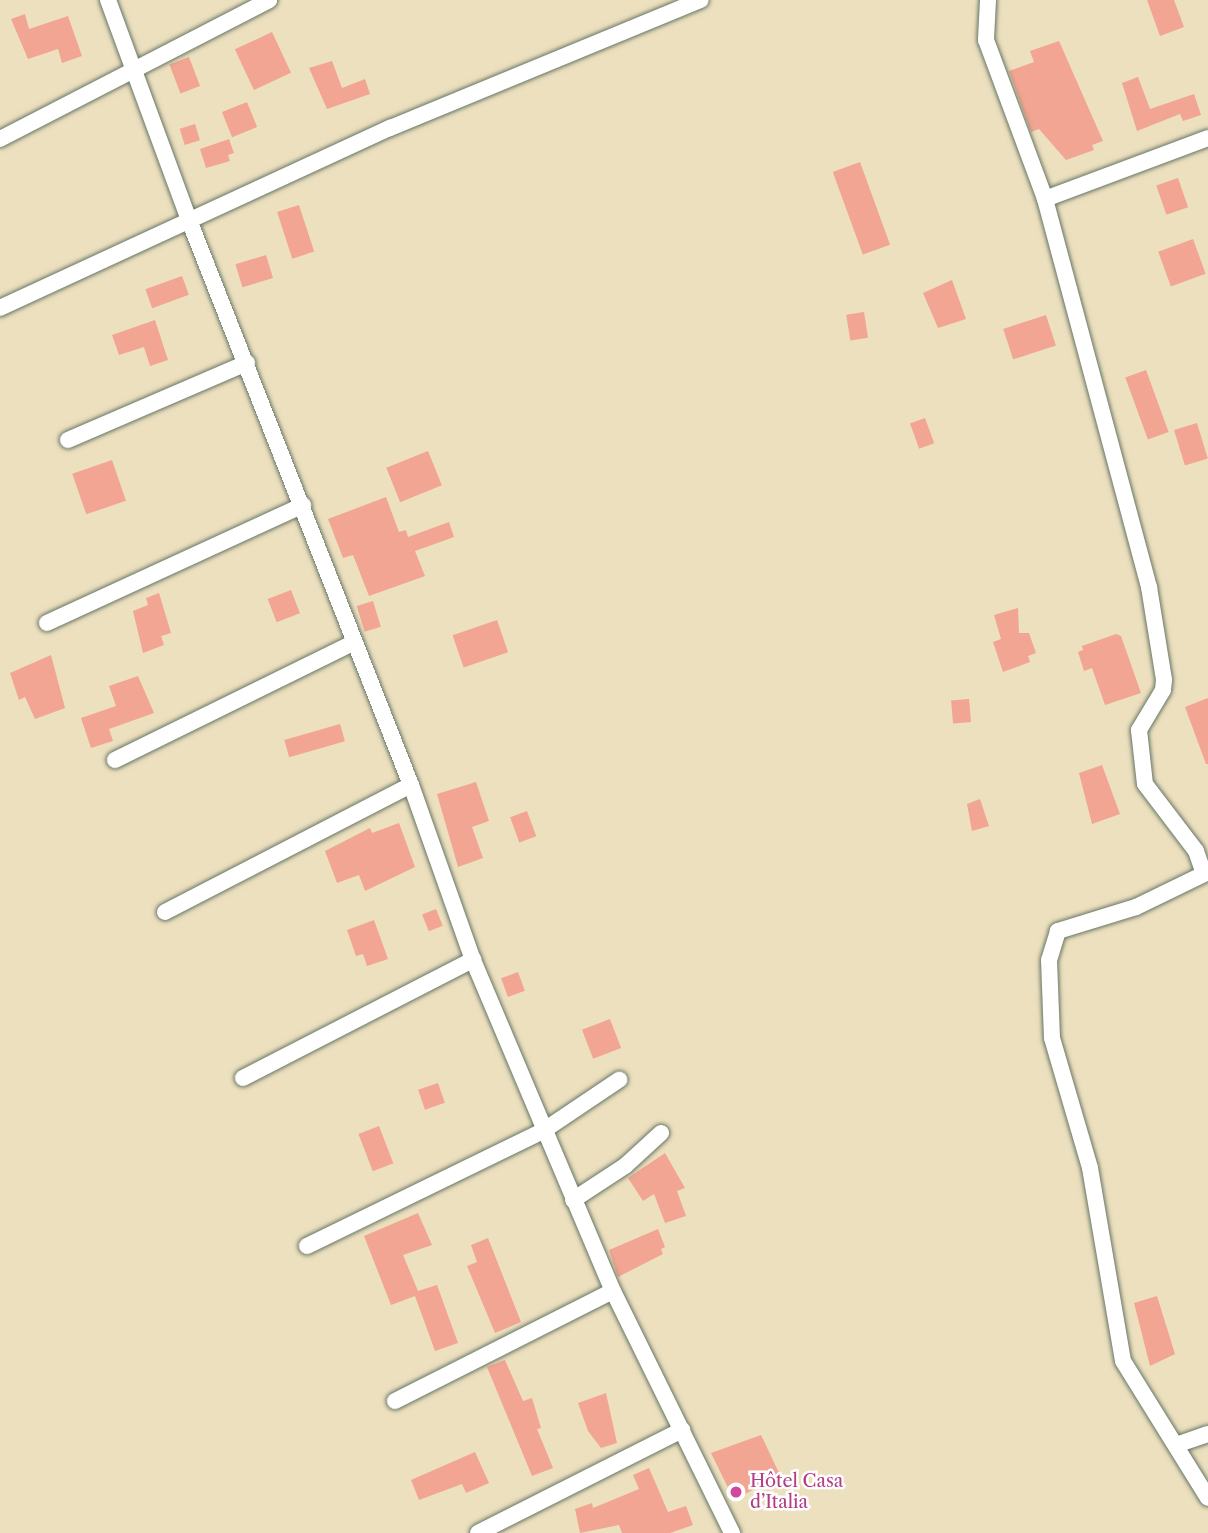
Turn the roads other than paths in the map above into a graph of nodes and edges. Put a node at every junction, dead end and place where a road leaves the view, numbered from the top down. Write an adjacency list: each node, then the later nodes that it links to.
1 (108, 0): 5 (street)
2 (269, 0): 5 (street)
3 (701, 0): 9 (street)
4 (988, 0): 8 (street)
5 (136, 68): 7 (street); 9 (street)
6 (1208, 138): 8 (street)
7 (0, 139)
8 (1045, 199): 18 (street)
9 (189, 220): 10 (street); 11 (street)
10 (0, 308)
11 (247, 363): 12 (street); 13 (street)
12 (68, 440)
13 (303, 505): 14 (street); 15 (street)
14 (47, 623)
15 (355, 642): 16 (street); 17 (street)
16 (115, 760)
17 (411, 785): 19 (street); 20 (street)
18 (1206, 881): 31 (street)
19 (164, 912)
20 (472, 960): 21 (street); 23 (street)
21 (243, 1078)
22 (619, 1080): 23 (street)
23 (543, 1131): 25 (street); 26 (street)
24 (660, 1133): 25 (street)
25 (573, 1200): 27 (street)
26 (307, 1246)
27 (613, 1292): 28 (street); 29 (street)
28 (395, 1401)
29 (681, 1430): 33 (street); 34 (street)
30 (1208, 1434): 31 (street)
31 (1176, 1445): 32 (street)
32 (1208, 1498)
33 (478, 1533)
34 (732, 1533)

